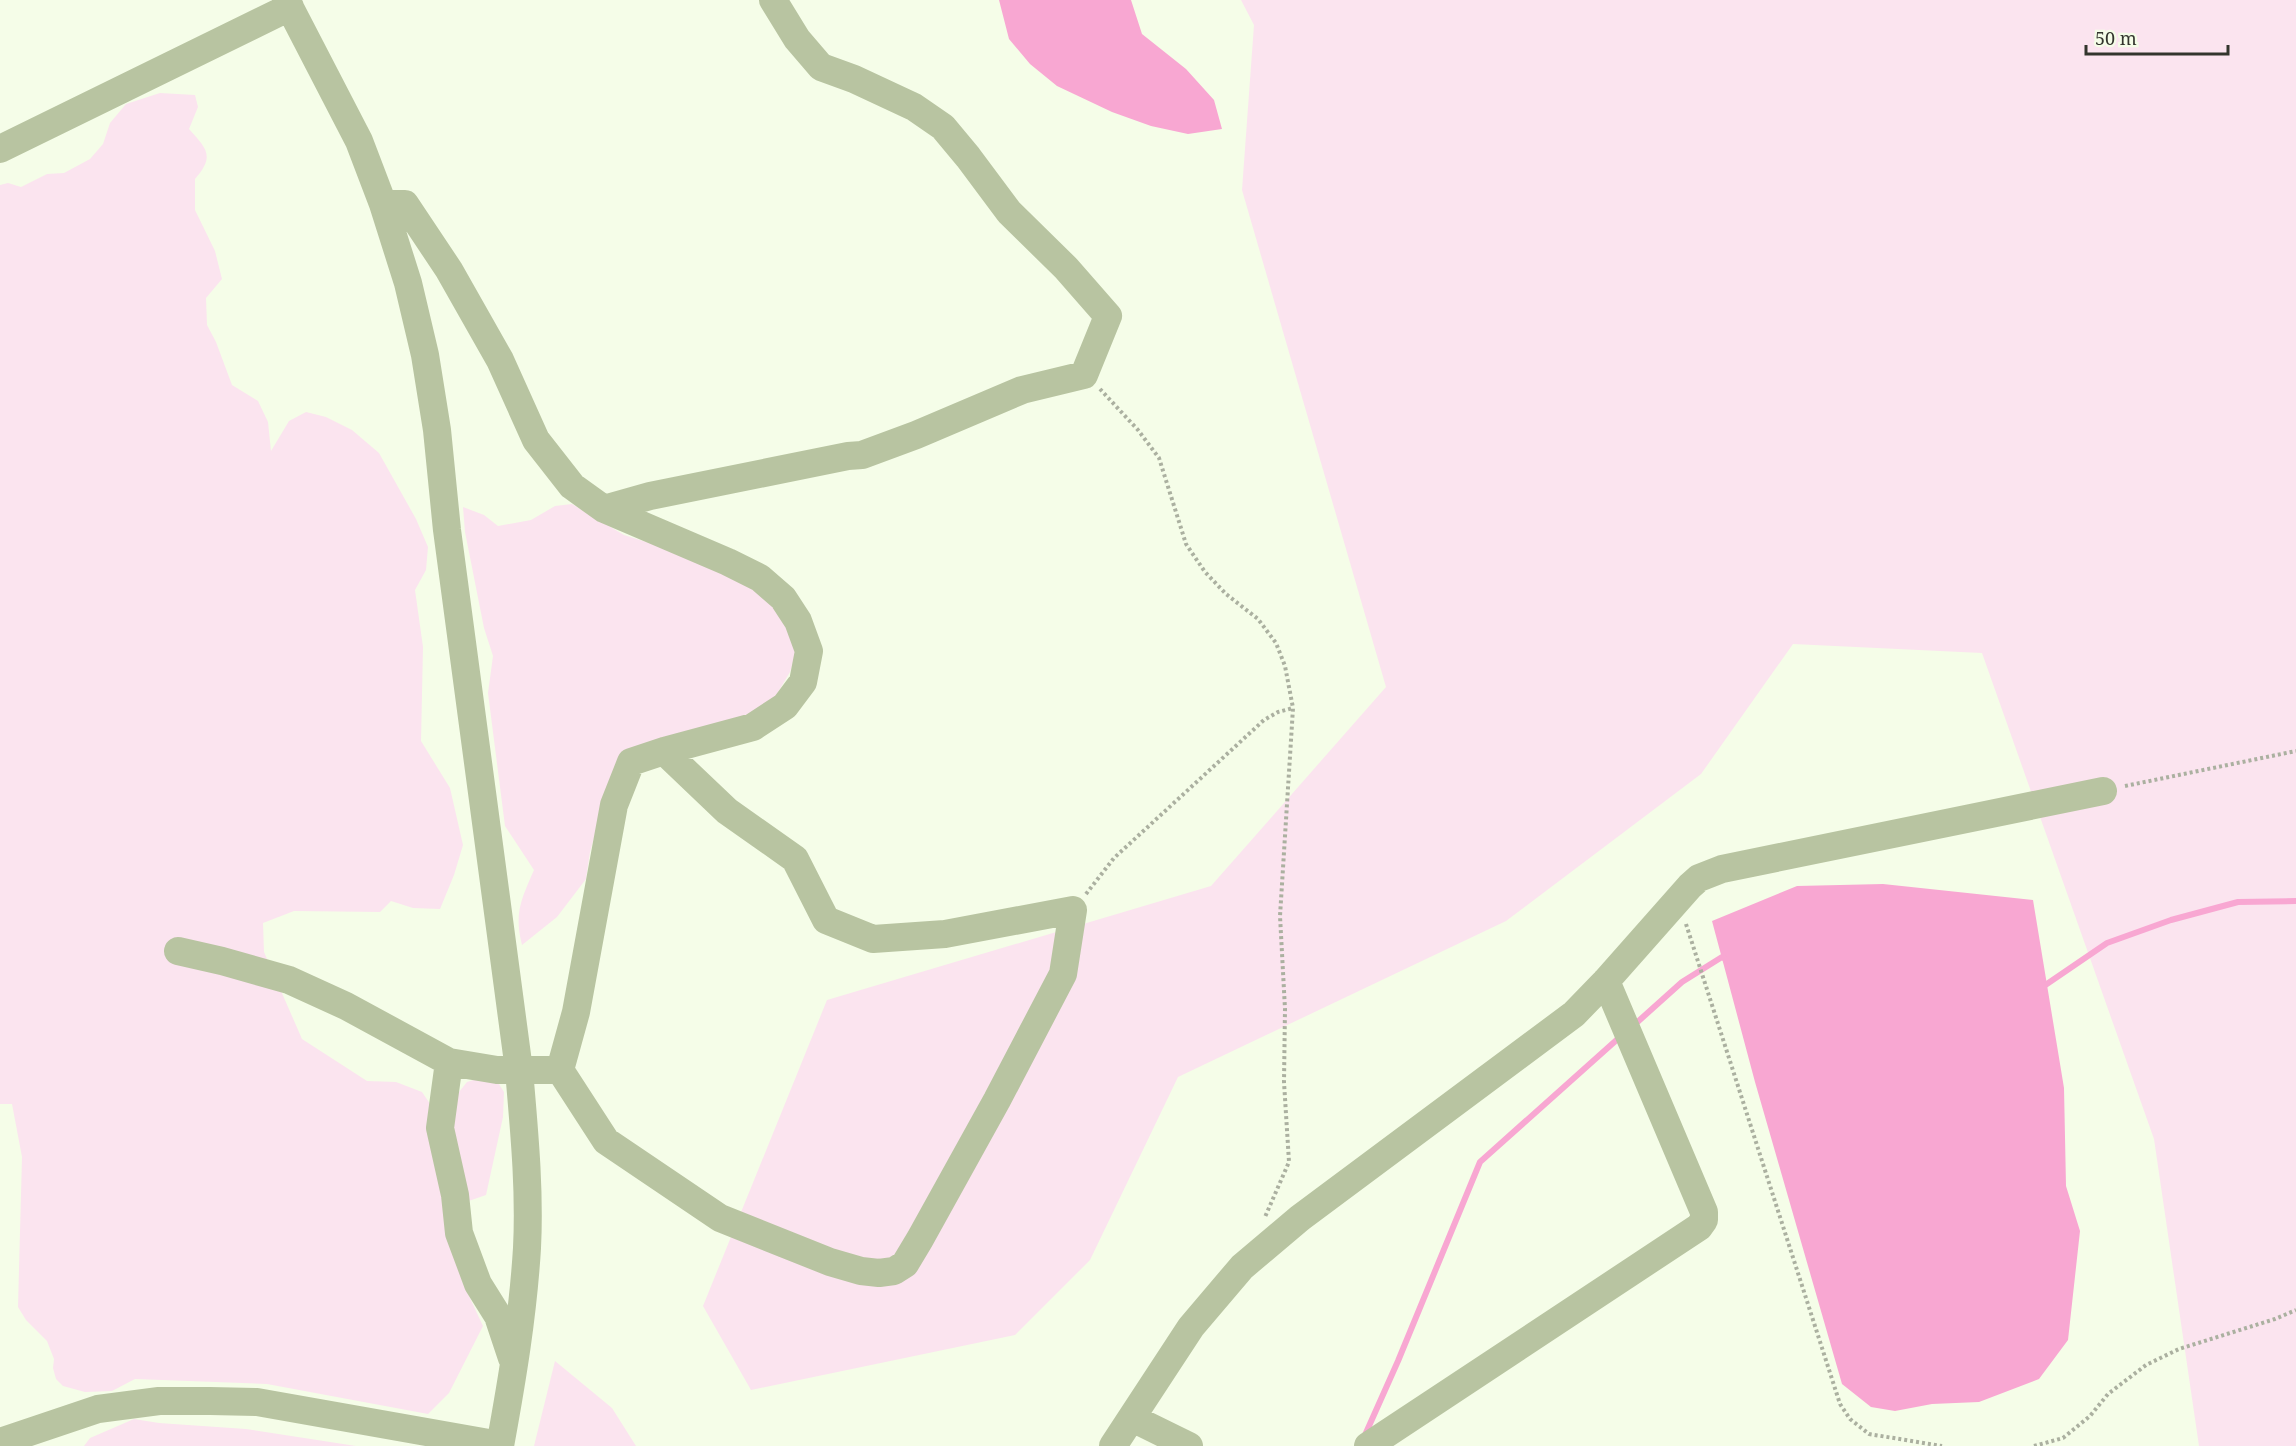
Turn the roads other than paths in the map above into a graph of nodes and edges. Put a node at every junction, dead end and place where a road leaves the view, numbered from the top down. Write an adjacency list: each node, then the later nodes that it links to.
1 (773, 0): 5 (street)
2 (288, 4): 3 (street); 4 (street)
3 (0, 149)
4 (383, 204): 5 (street); 11 (street)
5 (604, 509): 6 (street)
6 (664, 751): 12 (street); 12 (street)
7 (2103, 791): 9 (street)
8 (178, 951): 10 (street)
9 (1606, 981): 14 (street); 19 (street)
10 (449, 1062): 11 (street); 13 (street)
11 (519, 1070): 12 (street); 13 (street)
12 (560, 1070)
13 (514, 1365): 16 (street)
14 (1132, 1418): 17 (street); 18 (street)
15 (0, 1442): 16 (street)
16 (500, 1446)
17 (1113, 1446)
18 (1189, 1446)
19 (1368, 1446)

